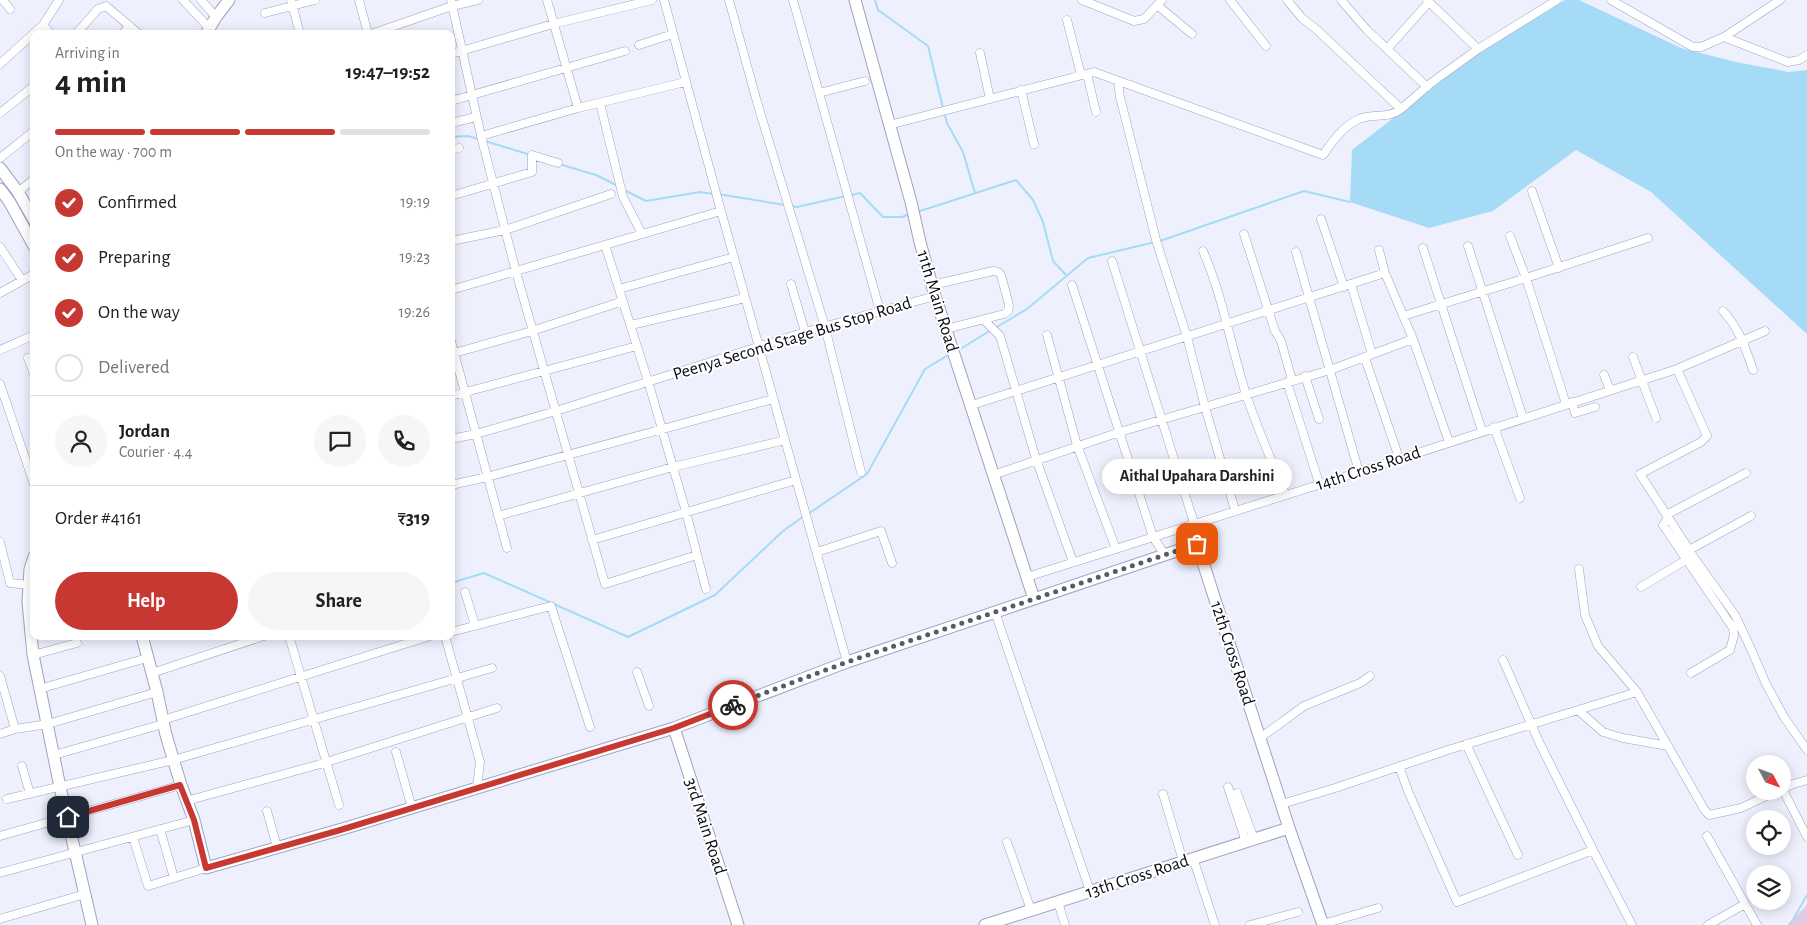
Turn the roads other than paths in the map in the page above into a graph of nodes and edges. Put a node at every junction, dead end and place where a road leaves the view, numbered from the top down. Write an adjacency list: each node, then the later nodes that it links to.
1 (3, 0): 26 (street)
2 (59, 0): 31 (street)
3 (183, 0): 38 (street)
4 (201, 0): 28 (street)
5 (229, 0): 28 (street)
6 (314, 0): 24 (street)
7 (359, 0): 41 (street)
8 (478, 0): 25 (street)
9 (546, 0): 30 (street)
10 (652, 0): 30 (street)
11 (664, 0): 43 (street)
12 (730, 0): 134 (street)
13 (792, 0): 65 (street)
14 (855, 0): 76 (street, 11th Main Road)
15 (1082, 0): 23 (street)
16 (1230, 0): 48 (street)
17 (1287, 0): 71 (street)
18 (1341, 0): 49 (street)
19 (1557, 0): 50 (street)
20 (1611, 0): 46 (street)
21 (1780, 0): 46 (street)
22 (1428, 1): 49 (street); 50 (street)
23 (1159, 2): 44 (street)
24 (292, 3): 27 (street); 40 (street)
25 (452, 3): 42 (street); 51 (street)
26 (10, 9)
27 (265, 13)
28 (216, 17): 39 (street)
29 (1067, 20): 58 (street)
30 (553, 24): 51 (street); 57 (street)
31 (42, 25): 33 (street); 34 (street)
32 (130, 26): 35 (street); 36 (street); 37 (street)
33 (37, 30)
34 (46, 30)
35 (80, 30)
36 (126, 30)
37 (134, 30)
38 (207, 30)
39 (209, 30)
40 (299, 30)
41 (369, 30)
42 (381, 30)
43 (673, 34): 47 (street); 61 (street)
44 (1192, 34)
45 (30, 36): 56 (street)
46 (1724, 37): 55 (street)
47 (639, 45)
48 (1266, 46)
49 (1387, 49): 62 (street)
50 (1478, 49): 62 (street)
51 (462, 51): 53 (street); 66 (street)
52 (625, 51): 57 (street)
53 (455, 53)
54 (980, 54): 67 (street)
55 (1807, 55)
56 (0, 64)
57 (566, 68): 66 (street); 70 (street)
58 (1084, 74): 60 (street); 64 (street); 72 (street)
59 (865, 81): 65 (street)
60 (1118, 81): 71 (street); 141 (street)
61 (686, 82): 69 (street); 90 (street)
62 (1427, 87): 71 (street)
63 (30, 89): 73 (street)
64 (1021, 90): 67 (street); 79 (street)
65 (819, 93): 128 (street)
66 (472, 95): 68 (street); 74 (street)
67 (990, 99): 76 (street)
68 (455, 100)
69 (600, 102): 70 (street); 94 (street)
70 (578, 108): 78 (street)
71 (1401, 109)
72 (1096, 112)
73 (0, 113)
74 (476, 117): 75 (street); 78 (street)
75 (455, 122)
76 (889, 125): 120 (street, 11th Main Road)
77 (30, 134): 80 (street)
78 (480, 136): 84 (street)
79 (1034, 144)
80 (0, 158)
81 (558, 163): 84 (street)
82 (0, 168): 87 (street)
83 (30, 182): 87 (street)
84 (493, 184): 89 (street); 93 (street)
85 (0, 189): 98 (street)
86 (1532, 191): 109 (street)
87 (18, 192): 91 (street)
88 (611, 194): 93 (street)
89 (455, 195)
90 (721, 211): 94 (street); 107 (street)
91 (30, 213)
92 (1322, 219): 117 (street)
93 (505, 230): 99 (street); 110 (street)
94 (642, 234): 100 (street)
95 (1244, 234): 127 (street)
96 (1510, 236): 113 (street)
97 (1648, 238): 109 (street)
98 (30, 239)
99 (455, 240)
100 (605, 245): 110 (street); 119 (street)
101 (0, 246): 114 (street)
102 (1468, 246): 122 (street)
103 (1423, 248): 126 (street)
104 (1378, 250): 111 (street)
105 (1204, 251): 132 (street)
106 (1296, 252): 124 (street)
107 (734, 257): 119 (street); 123 (street)
108 (1112, 261): 148 (street)
109 (1559, 268): 113 (street)
110 (516, 272): 118 (street); 136 (street)
111 (1385, 273): 117 (street); 130 (street)
112 (30, 276): 114 (street)
113 (1526, 278): 122 (street); 172 (street)
114 (22, 280): 121 (street)
115 (791, 284): 138 (street)
116 (1072, 285): 154 (street)
117 (1347, 285): 124 (street); 149 (street)
118 (455, 289)
119 (619, 290): 125 (street)
120 (934, 291): 128 (street, Peenya Second Stage Bus Stop Road); 131 (street, Peenya Second Stage Bus Stop Road); 135 (street, 11th Main Road)
121 (0, 292)
122 (1482, 292): 126 (street); 177 (street)
123 (745, 298): 133 (street); 145 (street)
124 (1309, 298): 127 (street); 156 (street)
125 (623, 301): 133 (street); 136 (street)
126 (1440, 305): 130 (street); 183 (street)
127 (1270, 310): 132 (street); 164 (street)
128 (880, 311): 134 (street, Peenya Second Stage Bus Stop Road)
129 (1723, 312): 143 (street)
130 (1403, 316): 142 (street)
131 (984, 320): 135 (street); 167 (street)
132 (1228, 324): 141 (street); 169 (street)
133 (631, 325): 144 (street)
134 (825, 327): 138 (street, Peenya Second Stage Bus Stop Road); 195 (street)
135 (946, 329): 173 (street, 11th Main Road)
136 (532, 331): 147 (street); 158 (street)
137 (1765, 331): 143 (street, 14th Cross Road)
138 (805, 332): 145 (street, Peenya Second Stage Bus Stop Road)
139 (1047, 335): 161 (street)
140 (30, 337): 146 (street)
141 (1187, 337): 148 (street); 174 (street)
142 (1412, 339): 149 (street); 188 (street)
143 (1743, 341): 155 (street, 14th Cross Road); 157 (street)
144 (637, 346): 158 (street); 163 (street)
145 (759, 346): 163 (street, Peenya Second Stage Bus Stop Road); 171 (street)
146 (0, 350)
147 (455, 352)
148 (1140, 352): 154 (street); 180 (street)
149 (1368, 356): 156 (street); 191 (street)
150 (1633, 357): 162 (street)
151 (28, 358): 153 (street)
152 (455, 360): 168 (street)
153 (30, 363)
154 (1098, 366): 161 (street); 184 (street)
155 (1677, 369): 162 (street, 14th Cross Road); 209 (street)
156 (1330, 370): 160 (street); 196 (street)
157 (1753, 370)
158 (544, 372): 168 (street); 176 (street)
159 (1604, 375): 166 (street)
160 (1305, 376): 164 (street); 179 (street)
161 (1058, 378): 167 (street); 189 (street)
162 (1641, 380): 166 (street, 14th Cross Road); 178 (street)
163 (648, 381): 176 (street, Peenya Second Stage Bus Stop Road); 182 (street)
164 (1289, 381): 169 (street); 201 (street)
165 (0, 384): 194 (street)
166 (1610, 390): 172 (street, 14th Cross Road)
167 (1016, 392): 173 (street); 192 (street)
168 (464, 393): 170 (street); 185 (street)
169 (1246, 394): 174 (street); 204 (street)
170 (455, 395)
171 (774, 399): 182 (street); 187 (street)
172 (1569, 403): 175 (street); 177 (street, 14th Cross Road)
173 (972, 405): 198 (street, 11th Main Road)
174 (1204, 407): 180 (street); 206 (street)
175 (1595, 407)
176 (556, 411): 185 (street, Peenya Second Stage Bus Stop Road); 190 (street)
177 (1523, 418): 181 (street, 14th Cross Road)
178 (1656, 418)
179 (1319, 419)
180 (1161, 420): 184 (street); 211 (street)
181 (1494, 427): 183 (street, 14th Cross Road); 205 (street)
182 (662, 429): 190 (street); 193 (street)
183 (1482, 431): 188 (street, 14th Cross Road)
184 (1120, 432): 189 (street); 212 (street)
185 (476, 434): 186 (street, Peenya Second Stage Bus Stop Road); 199 (street)
186 (455, 438)
187 (785, 440): 193 (street); 200 (street)
188 (1449, 442): 191 (street, 14th Cross Road)
189 (1077, 445): 192 (street); 216 (street)
190 (568, 455): 199 (street); 203 (street)
191 (1399, 458): 196 (street, 14th Cross Road)
192 (1036, 459): 198 (street); 222 (street)
193 (673, 467): 203 (street); 207 (street)
194 (30, 472)
195 (861, 472)
196 (1359, 472): 201 (street, 14th Cross Road)
197 (1746, 473): 209 (street)
198 (993, 475): 226 (street, 11th Main Road)
199 (487, 477): 202 (street); 208 (street)
200 (796, 480): 207 (street); 218 (street)
201 (1320, 483): 204 (street, 14th Cross Road)
202 (455, 484)
203 (579, 494): 208 (street); 213 (street)
204 (1285, 494): 206 (street, 14th Cross Road)
205 (1520, 498)
206 (1235, 510): 211 (street, 14th Cross Road)
207 (686, 512): 213 (street); 219 (street)
208 (498, 516): 215 (street)
209 (1667, 516): 217 (street); 221 (street)
210 (1751, 516): 217 (street)
211 (1194, 524): 212 (street, 14th Cross Road)
212 (1153, 537): 216 (street, 14th Cross Road); 220 (street)
213 (592, 540): 219 (street)
214 (0, 542): 227 (street)
215 (507, 548)
216 (1116, 549): 222 (street, 14th Cross Road)
217 (1689, 550): 273 (street)
218 (817, 552): 223 (street); 246 (street)
219 (696, 555): 229 (street)
220 (1165, 555): 231 (street, 12th Cross Road); 270 (street, 12th Cross Road)
221 (1686, 560): 228 (street); 250 (street)
222 (1074, 562): 226 (street, 14th Cross Road)
223 (892, 563)
224 (1579, 568): 257 (street)
225 (30, 569): 227 (street)
226 (1027, 577): 231 (street, 11th Main Road)
227 (29, 585): 233 (street)
228 (1641, 587)
229 (706, 589)
230 (465, 592): 234 (street)
231 (1034, 599): 232 (street)
232 (995, 612): 246 (street); 315 (street)
233 (30, 623)
234 (475, 625): 235 (street); 266 (street)
235 (455, 631)
236 (32, 640): 243 (street)
237 (143, 640): 244 (street)
238 (252, 640): 249 (street)
239 (289, 640): 252 (street)
240 (417, 640): 252 (street)
241 (446, 640): 254 (street)
242 (76, 643): 243 (street)
243 (33, 655): 255 (street)
244 (147, 658): 249 (street); 255 (street)
245 (1503, 660): 265 (street)
246 (847, 662): 267 (street)
247 (492, 668): 254 (street)
248 (638, 672): 258 (street)
249 (152, 673): 256 (street)
250 (1691, 673)
251 (0, 676): 268 (street)
252 (300, 676): 262 (street); 263 (street)
253 (1370, 676): 270 (street)
254 (457, 677): 261 (street); 262 (street)
255 (39, 689): 264 (street)
256 (157, 692): 263 (street); 264 (street)
257 (1637, 692): 260 (street); 272 (street)
258 (649, 706)
259 (497, 708): 261 (street)
260 (1578, 710): 265 (street); 272 (street)
261 (468, 717): 277 (street); 285 (street)
262 (313, 720): 276 (street); 277 (street)
263 (163, 722): 275 (street); 276 (street)
264 (48, 724): 268 (street); 275 (street)
265 (1532, 725): 271 (street); 308 (street)
266 (590, 727)
267 (674, 728): 285 (street); 325 (street, 3rd Main Road)
268 (15, 729): 269 (street)
269 (0, 734)
270 (1260, 738): 293 (street, 12th Cross Road)
271 (1466, 744): 279 (street); 310 (street)
272 (1668, 746): 290 (street)
273 (1807, 750)
274 (396, 752): 295 (street)
275 (54, 755): 283 (street)
276 (173, 760): 281 (street); 283 (street)
277 (326, 762): 292 (street); 294 (street)
278 (22, 766): 287 (street)
279 (1399, 766): 293 (street); 308 (street)
280 (1807, 780): 282 (street)
281 (180, 785): 292 (street); 297 (street)
282 (1791, 785)
283 (60, 787): 287 (street); 297 (street)
284 (1228, 787): 305 (street)
285 (477, 788): 295 (street)
286 (1237, 793): 305 (street)
287 (30, 794): 289 (street)
288 (1163, 794): 311 (street)
289 (7, 799)
290 (1758, 800)
291 (1788, 800): 304 (street)
292 (186, 801): 298 (street)
293 (1282, 804): 299 (street, 12th Cross Road)
294 (339, 805)
295 (412, 808): 307 (street)
296 (267, 811): 307 (street)
297 (68, 817): 301 (street); 309 (street)
298 (194, 820): 300 (street); 312 (street)
299 (1289, 828): 305 (street, 13th Cross Road); 329 (street, 12th Cross Road)
300 (160, 829): 303 (street); 314 (street)
301 (0, 836)
302 (1707, 836): 318 (street)
303 (133, 837): 309 (street); 314 (street)
304 (1807, 837)
305 (1250, 840): 311 (street, 13th Cross Road)
306 (1007, 842): 320 (street)
307 (278, 847): 312 (street)
308 (1593, 850): 330 (street)
309 (76, 851): 313 (street); 316 (street)
310 (1518, 855)
311 (1188, 860): 315 (street, 13th Cross Road); 327 (street)
312 (206, 868): 314 (street)
313 (0, 873)
314 (174, 878)
315 (1090, 891): 317 (street, 13th Cross Road)
316 (85, 894): 322 (street); 324 (street)
317 (1058, 902): 320 (street, 13th Cross Road); 326 (street)
318 (1745, 904): 331 (street); 332 (street)
319 (1378, 908): 329 (street)
320 (1031, 910): 323 (street, 13th Cross Road)
321 (1298, 912): 328 (street)
322 (0, 919)
323 (991, 924)
324 (92, 925)
325 (738, 925)
326 (1065, 925)
327 (1215, 925)
328 (1250, 925)
329 (1323, 925)
330 (1632, 925)
331 (1708, 925)
332 (1757, 925)

